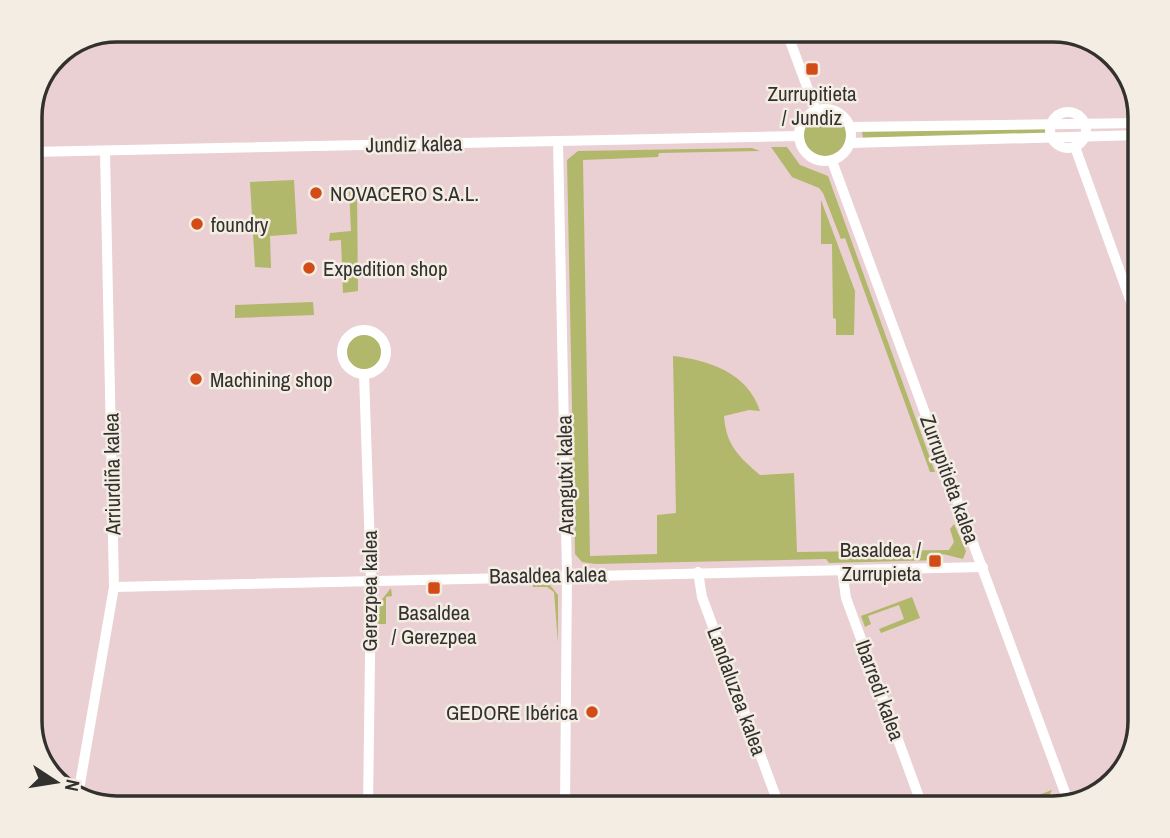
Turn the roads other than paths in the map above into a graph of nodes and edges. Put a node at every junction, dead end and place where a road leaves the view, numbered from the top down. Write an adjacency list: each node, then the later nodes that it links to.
1 (790, 42): 2 (street)
2 (816, 111): 6 (street); 8 (street)
3 (1128, 122): 5 (street)
4 (1051, 124): 5 (street); 6 (street); 10 (street)
5 (1085, 124): 9 (street)
6 (850, 127): 12 (street)
7 (1128, 135): 9 (street)
8 (799, 136): 11 (street, Jundiz kalea); 16 (street)
9 (1086, 136): 10 (street); 13 (street)
10 (1051, 137): 12 (street); 13 (street)
11 (558, 141): 14 (street, Jundiz kalea); 22 (street, Arangutxi kalea)
12 (850, 143): 16 (street)
13 (1075, 147): 17 (street)
14 (105, 151): 15 (street, Jundiz kalea); 24 (street, Arriurdiña kalea)
15 (42, 152)
16 (832, 161): 19 (street, Zurrupitieta kalea)
17 (1128, 294)
18 (364, 374): 18 (street); 23 (street, Gerezpea kalea)
19 (983, 567): 20 (street, Basaldea kalea); 26 (street, Zurrupitieta kalea)
20 (842, 570): 21 (street, Basaldea kalea); 30 (street, Ibarredi kalea)
21 (698, 572): 22 (street, Basaldea kalea); 29 (street, Landaluzea kalea)
22 (567, 575): 23 (street, Basaldea kalea); 28 (street, Arangutxi kalea)
23 (371, 579): 24 (street, Basaldea kalea); 27 (street, Gerezpea kalea)
24 (114, 587): 25 (street, Arriurdiña kalea)
25 (86, 747)
26 (1066, 795)
27 (368, 796)
28 (565, 796)
29 (776, 796)
30 (919, 796)

